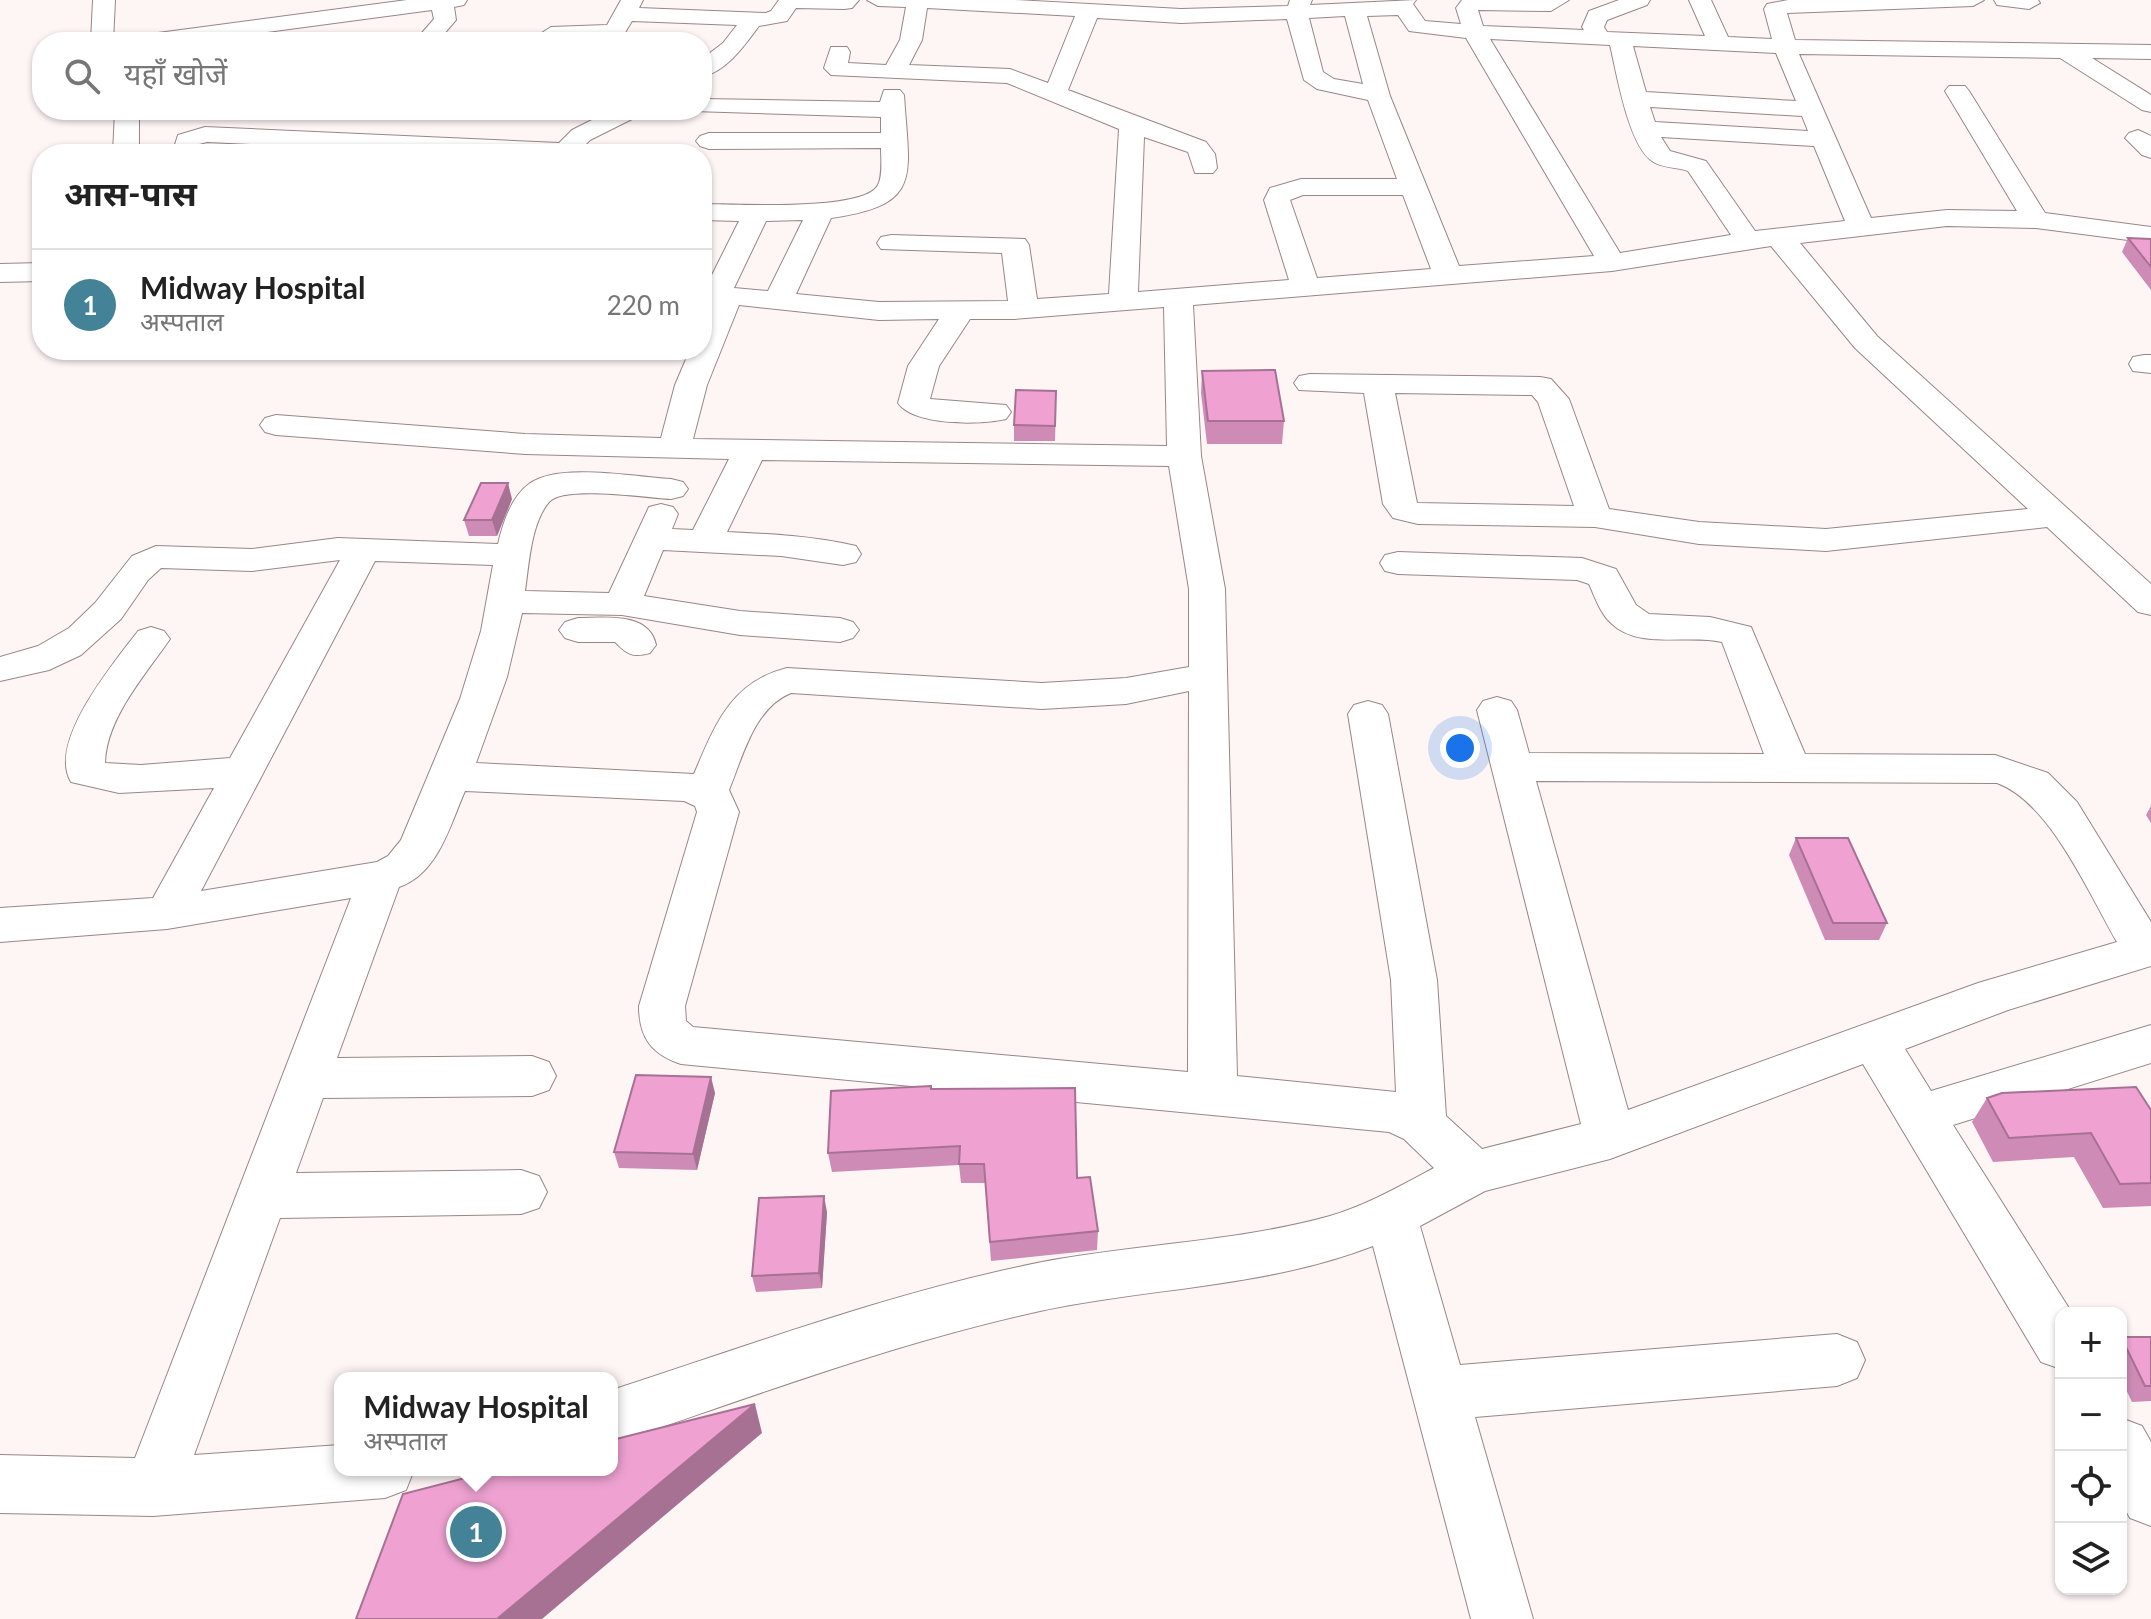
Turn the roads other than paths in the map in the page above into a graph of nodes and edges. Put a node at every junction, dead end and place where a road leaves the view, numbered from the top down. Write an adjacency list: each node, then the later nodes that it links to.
1 (104, 0): 24 (street)
2 (790, 0): 10 (street); 22 (street)
3 (878, 0): 11 (street)
4 (1558, 0): 28 (street)
5 (1639, 0): 29 (street)
6 (1700, 0): 30 (street)
7 (1973, 0): 12 (street)
8 (2005, 0): 15 (street)
9 (449, 1): 25 (street); 26 (street)
10 (846, 1): 23 (street)
11 (919, 1): 13 (street); 37 (street)
12 (1916, 1): 31 (street)
13 (984, 2): 19 (street)
14 (1404, 3): 21 (street); 28 (street)
15 (2029, 3)
16 (1299, 6): 20 (street); 21 (street); 39 (street)
17 (629, 7): 22 (street); 27 (street)
18 (1130, 7): 19 (street); 20 (street)
19 (1082, 8): 38 (street)
20 (1188, 8)
21 (1354, 9): 39 (street)
22 (752, 20): 35 (street)
23 (832, 29)
24 (102, 32)
25 (218, 32)
26 (434, 32)
27 (610, 32)
28 (1474, 32): 29 (street); 69 (street)
29 (1610, 38): 30 (street); 40 (street)
30 (1719, 43): 31 (street)
31 (1785, 47): 33 (street); 43 (street)
32 (839, 52): 37 (street)
33 (2066, 52): 34 (street); 41 (street)
34 (2151, 52)
35 (712, 62)
36 (1957, 91): 65 (street)
37 (893, 92): 38 (street); 42 (street); 51 (street)
38 (1054, 93): 48 (street)
39 (1378, 96): 60 (street)
40 (1635, 99): 43 (street); 49 (street)
41 (2151, 105)
42 (714, 106)
43 (1811, 109): 50 (street)
44 (127, 120): 52 (street)
45 (180, 120): 53 (street)
46 (611, 120): 56 (street)
47 (711, 120): 57 (street)
48 (1124, 121): 59 (street); 78 (street)
49 (1647, 129): 50 (street); 68 (street)
50 (1823, 139): 66 (street)
51 (892, 140): 58 (street); 61 (street)
52 (126, 144)
53 (182, 144)
54 (190, 144): 55 (street)
55 (404, 144)
56 (572, 144)
57 (706, 144)
58 (712, 147)
59 (1204, 168)
60 (1414, 187): 72 (street); 74 (street)
61 (876, 200): 62 (street); 73 (street)
62 (821, 209): 64 (street); 77 (street)
63 (712, 212): 64 (street)
64 (756, 213): 75 (street)
65 (2036, 220): 66 (street); 67 (street)
66 (1861, 227): 68 (street)
67 (2151, 235)
68 (1763, 239): 69 (street); 90 (street)
69 (1612, 263): 72 (street)
70 (32, 272): 71 (street)
71 (0, 273)
72 (1448, 275): 74 (street)
73 (885, 277): 77 (street); 79 (street); 80 (street)
74 (1306, 287): 76 (street)
75 (715, 295): 77 (street)
76 (1178, 297): 78 (street); 88 (street)
77 (777, 301)
78 (1123, 302): 79 (street)
79 (1024, 309): 80 (street)
80 (961, 311): 84 (street)
81 (698, 360): 86 (street)
82 (1310, 383): 83 (street)
83 (1378, 384): 91 (street); 91 (street)
84 (995, 412)
85 (276, 425): 86 (street)
86 (688, 448): 87 (street); 89 (street)
87 (750, 450): 88 (street); 93 (street)
88 (1184, 456): 105 (street)
89 (671, 489): 92 (street); 96 (street)
90 (2056, 516): 91 (street); 99 (street)
91 (1595, 517)
92 (650, 539): 93 (street); 98 (street)
93 (705, 542): 95 (street)
94 (364, 549): 96 (street); 104 (street); 110 (street)
95 (843, 554)
96 (512, 555): 100 (street)
97 (1398, 563): 109 (street)
98 (622, 604): 100 (street); 101 (street)
99 (2151, 604)
100 (502, 616): 103 (street); 111 (street)
101 (840, 630)
102 (151, 639): 110 (street)
103 (637, 645)
104 (0, 669)
105 (1209, 675): 112 (street); 121 (street)
106 (1497, 710): 108 (street)
107 (1368, 714): 123 (street)
108 (1514, 767): 109 (street); 124 (street)
109 (1790, 768): 116 (street)
110 (245, 771): 114 (street)
111 (451, 776): 112 (street); 113 (street)
112 (707, 792): 121 (street)
113 (381, 877): 114 (street); 120 (street)
114 (167, 913): 115 (street)
115 (0, 925)
116 (2148, 949): 117 (street)
117 (1873, 1039): 122 (street); 124 (street)
118 (2151, 1044): 122 (street)
119 (532, 1076): 120 (street)
120 (306, 1078): 127 (street)
121 (1213, 1094): 123 (street)
122 (1919, 1115): 129 (street)
123 (1422, 1124): 125 (street)
124 (1610, 1138): 125 (street)
125 (1473, 1173): 128 (street)
126 (521, 1192): 127 (street)
127 (262, 1196): 136 (street)
128 (1391, 1216): 131 (street); 132 (street)
129 (2055, 1334)
130 (1837, 1360): 131 (street)
131 (1440, 1393): 138 (street)
132 (618, 1415)
133 (2124, 1451): 137 (street)
134 (334, 1474): 136 (street)
135 (0, 1484): 136 (street)
136 (153, 1487)
137 (2151, 1497)
138 (1502, 1619)

